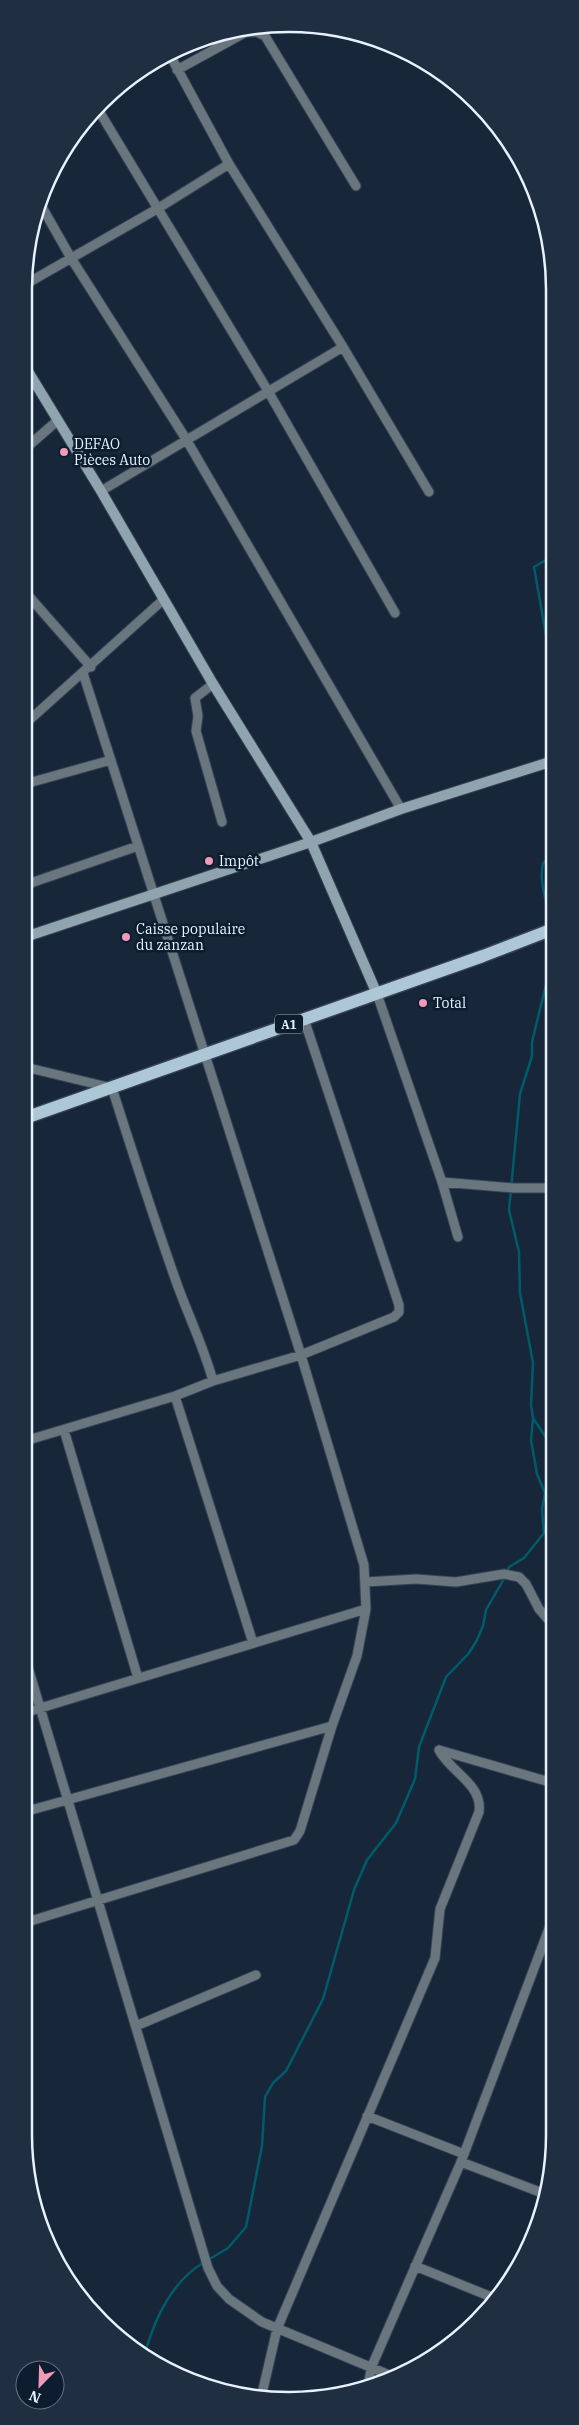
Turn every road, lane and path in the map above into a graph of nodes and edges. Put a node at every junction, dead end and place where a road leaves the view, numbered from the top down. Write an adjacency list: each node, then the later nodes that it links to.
1 (262, 34): 7 (street)
2 (235, 38): 4 (street)
3 (173, 61): 4 (street)
4 (177, 70): 6 (street)
5 (101, 115): 8 (street)
6 (230, 164): 8 (street); 12 (street)
7 (356, 186)
8 (157, 209): 10 (street); 14 (street)
9 (44, 212): 10 (street)
10 (71, 258): 11 (street); 16 (street)
11 (33, 280)
12 (344, 347): 14 (street); 19 (street)
13 (32, 378): 15 (street)
14 (268, 391): 16 (street); 22 (street)
15 (57, 421): 17 (street); 18 (street)
16 (186, 439): 18 (street); 29 (street)
17 (32, 443)
18 (101, 492): 20 (street)
19 (429, 492)
20 (164, 600): 23 (street); 24 (street)
21 (32, 601): 23 (street)
22 (396, 613)
23 (87, 670): 25 (street); 26 (street)
24 (212, 684): 30 (street); 31 (street)
25 (32, 718)
26 (110, 760): 28 (street); 32 (street)
27 (546, 763): 29 (street)
28 (32, 782)
29 (401, 809): 31 (street)
30 (222, 822)
31 (311, 842): 34 (street); 37 (street)
32 (138, 846): 33 (street); 34 (street)
33 (32, 883)
34 (155, 893): 36 (street); 39 (street)
35 (546, 932): 37 (main road, A1)
36 (32, 935)
37 (377, 994): 38 (main road, A1); 43 (street)
38 (304, 1019): 39 (main road, A1); 46 (street)
39 (205, 1055): 41 (main road, A1); 46 (street)
40 (32, 1069): 41 (street)
41 (112, 1088): 42 (main road, A1); 47 (street)
42 (32, 1116)
43 (442, 1182): 44 (street); 45 (street)
44 (546, 1188)
45 (458, 1237)
46 (301, 1355): 47 (street); 51 (street)
47 (213, 1381): 48 (street)
48 (175, 1396): 49 (street); 54 (street)
49 (64, 1430): 50 (street); 55 (street)
50 (32, 1439)
51 (365, 1582): 52 (street); 53 (street)
52 (366, 1609): 54 (street); 59 (street)
53 (546, 1617)
54 (253, 1643): 55 (street)
55 (138, 1678): 57 (street)
56 (32, 1681): 57 (street)
57 (40, 1708): 58 (street); 61 (street)
58 (32, 1710)
59 (332, 1726): 61 (street); 63 (street)
60 (546, 1781): 68 (street)
61 (67, 1799): 62 (street); 63 (street)
62 (32, 1810)
63 (98, 1902): 64 (street); 67 (street)
64 (32, 1921)
65 (546, 1944): 69 (street)
66 (256, 1975): 67 (street)
67 (136, 2026): 73 (street)
68 (367, 2116): 69 (street); 73 (street)
69 (463, 2158): 70 (street); 71 (street)
70 (540, 2192)
71 (416, 2266): 72 (street); 74 (street)
72 (490, 2296)
73 (278, 2328): 74 (street); 77 (street)
74 (371, 2368): 75 (street); 76 (street)
75 (386, 2374)
76 (369, 2380)
77 (263, 2391)

